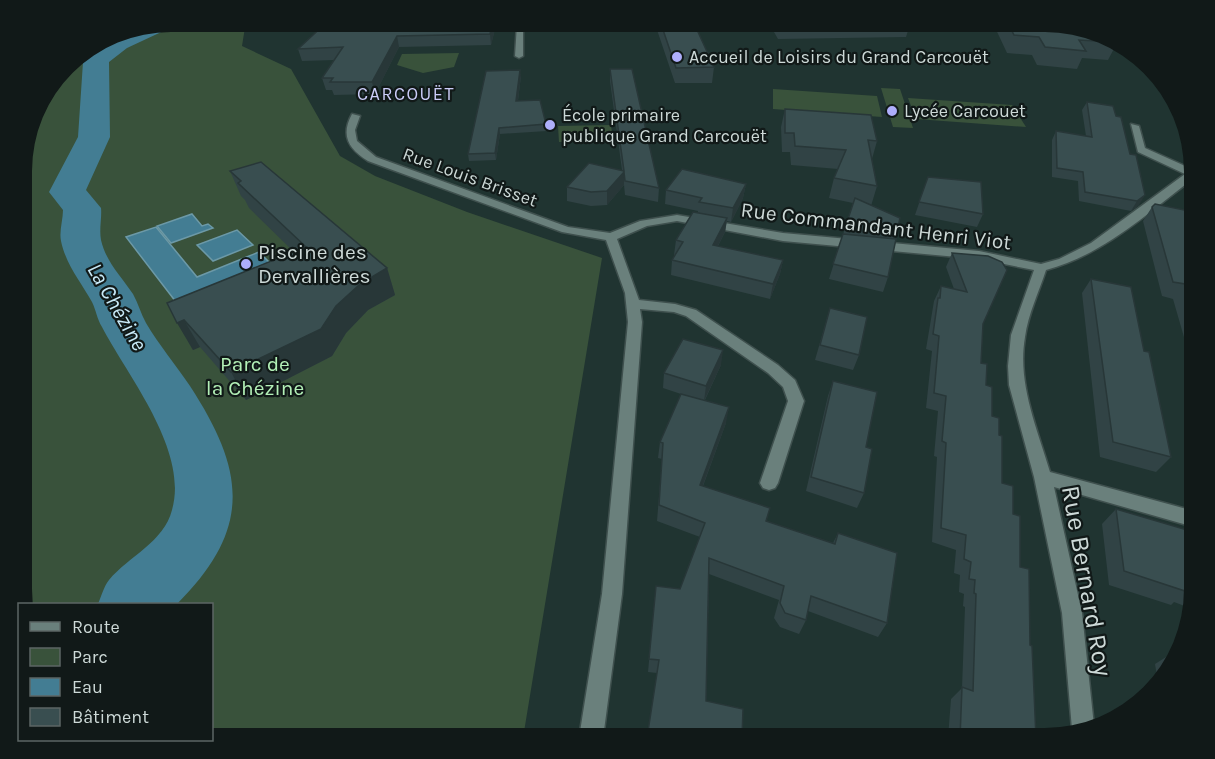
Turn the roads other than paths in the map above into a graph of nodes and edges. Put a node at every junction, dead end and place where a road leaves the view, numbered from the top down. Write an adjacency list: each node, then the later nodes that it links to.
1 (520, 32): 2 (street)
2 (519, 56)
3 (355, 116): 7 (street, Rue Louis Brisset)
4 (1134, 126): 5 (street, Rue Commandant Henri Viot)
5 (1183, 169)
6 (1183, 180): 8 (street, Rue Commandant Henri Viot)
7 (611, 237): 8 (street, Rue Commandant Henri Viot); 9 (street)
8 (1041, 268): 10 (street, Rue Bernard Roy)
9 (635, 304): 11 (street); 14 (street)
10 (1043, 477): 12 (street, Rue Bernard Roy); 13 (street, Rue Bernard Roy)
11 (768, 483)
12 (1183, 516)
13 (1082, 722)
14 (593, 728)

